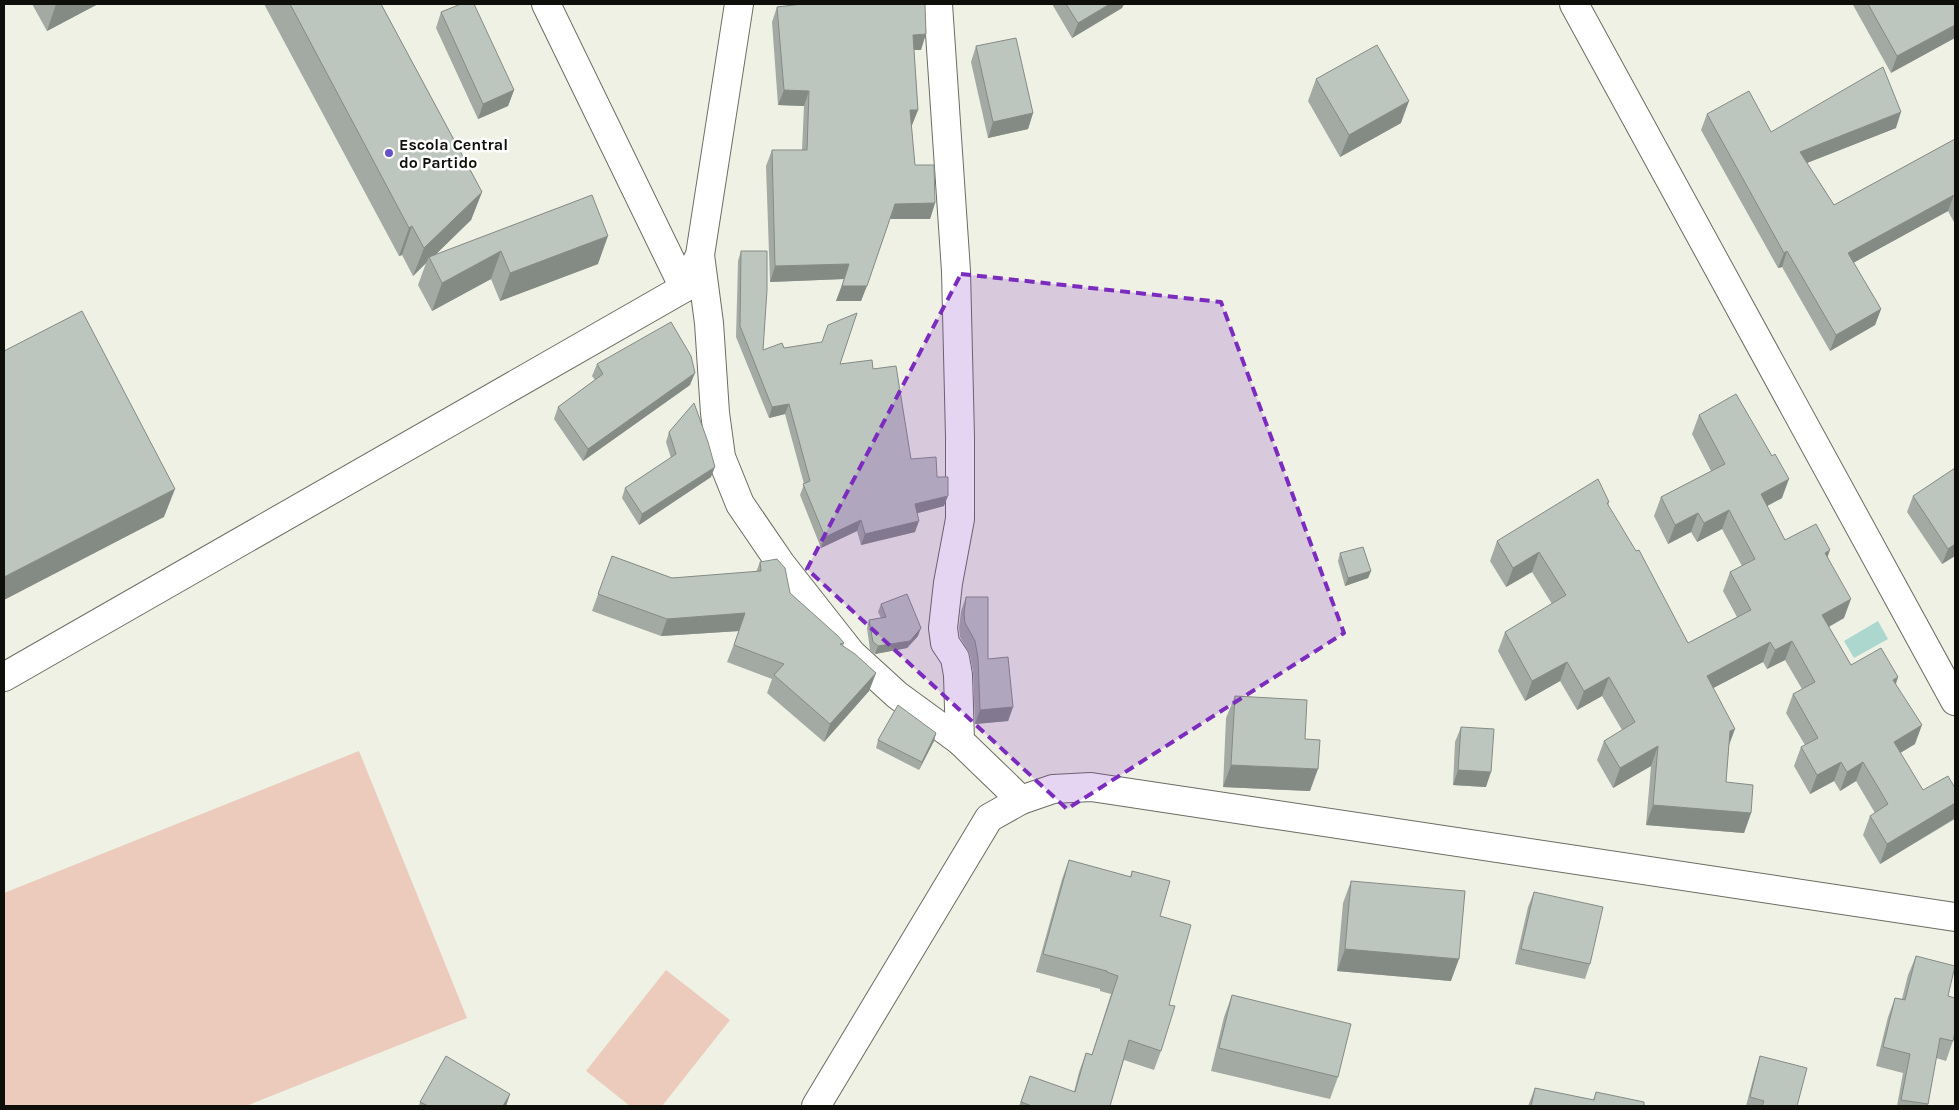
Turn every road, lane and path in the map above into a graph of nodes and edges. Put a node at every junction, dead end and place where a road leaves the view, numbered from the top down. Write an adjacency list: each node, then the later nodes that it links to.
1 (546, 4): 6 (street)
2 (740, 4): 5 (street)
3 (938, 4): 9 (street)
4 (1574, 4): 8 (street)
5 (700, 255): 6 (street); 9 (street)
6 (684, 288): 7 (street)
7 (4, 678)
8 (1955, 701)
9 (960, 741): 10 (street)
10 (1021, 800): 11 (street); 12 (street)
11 (1955, 916)
12 (816, 1106)

